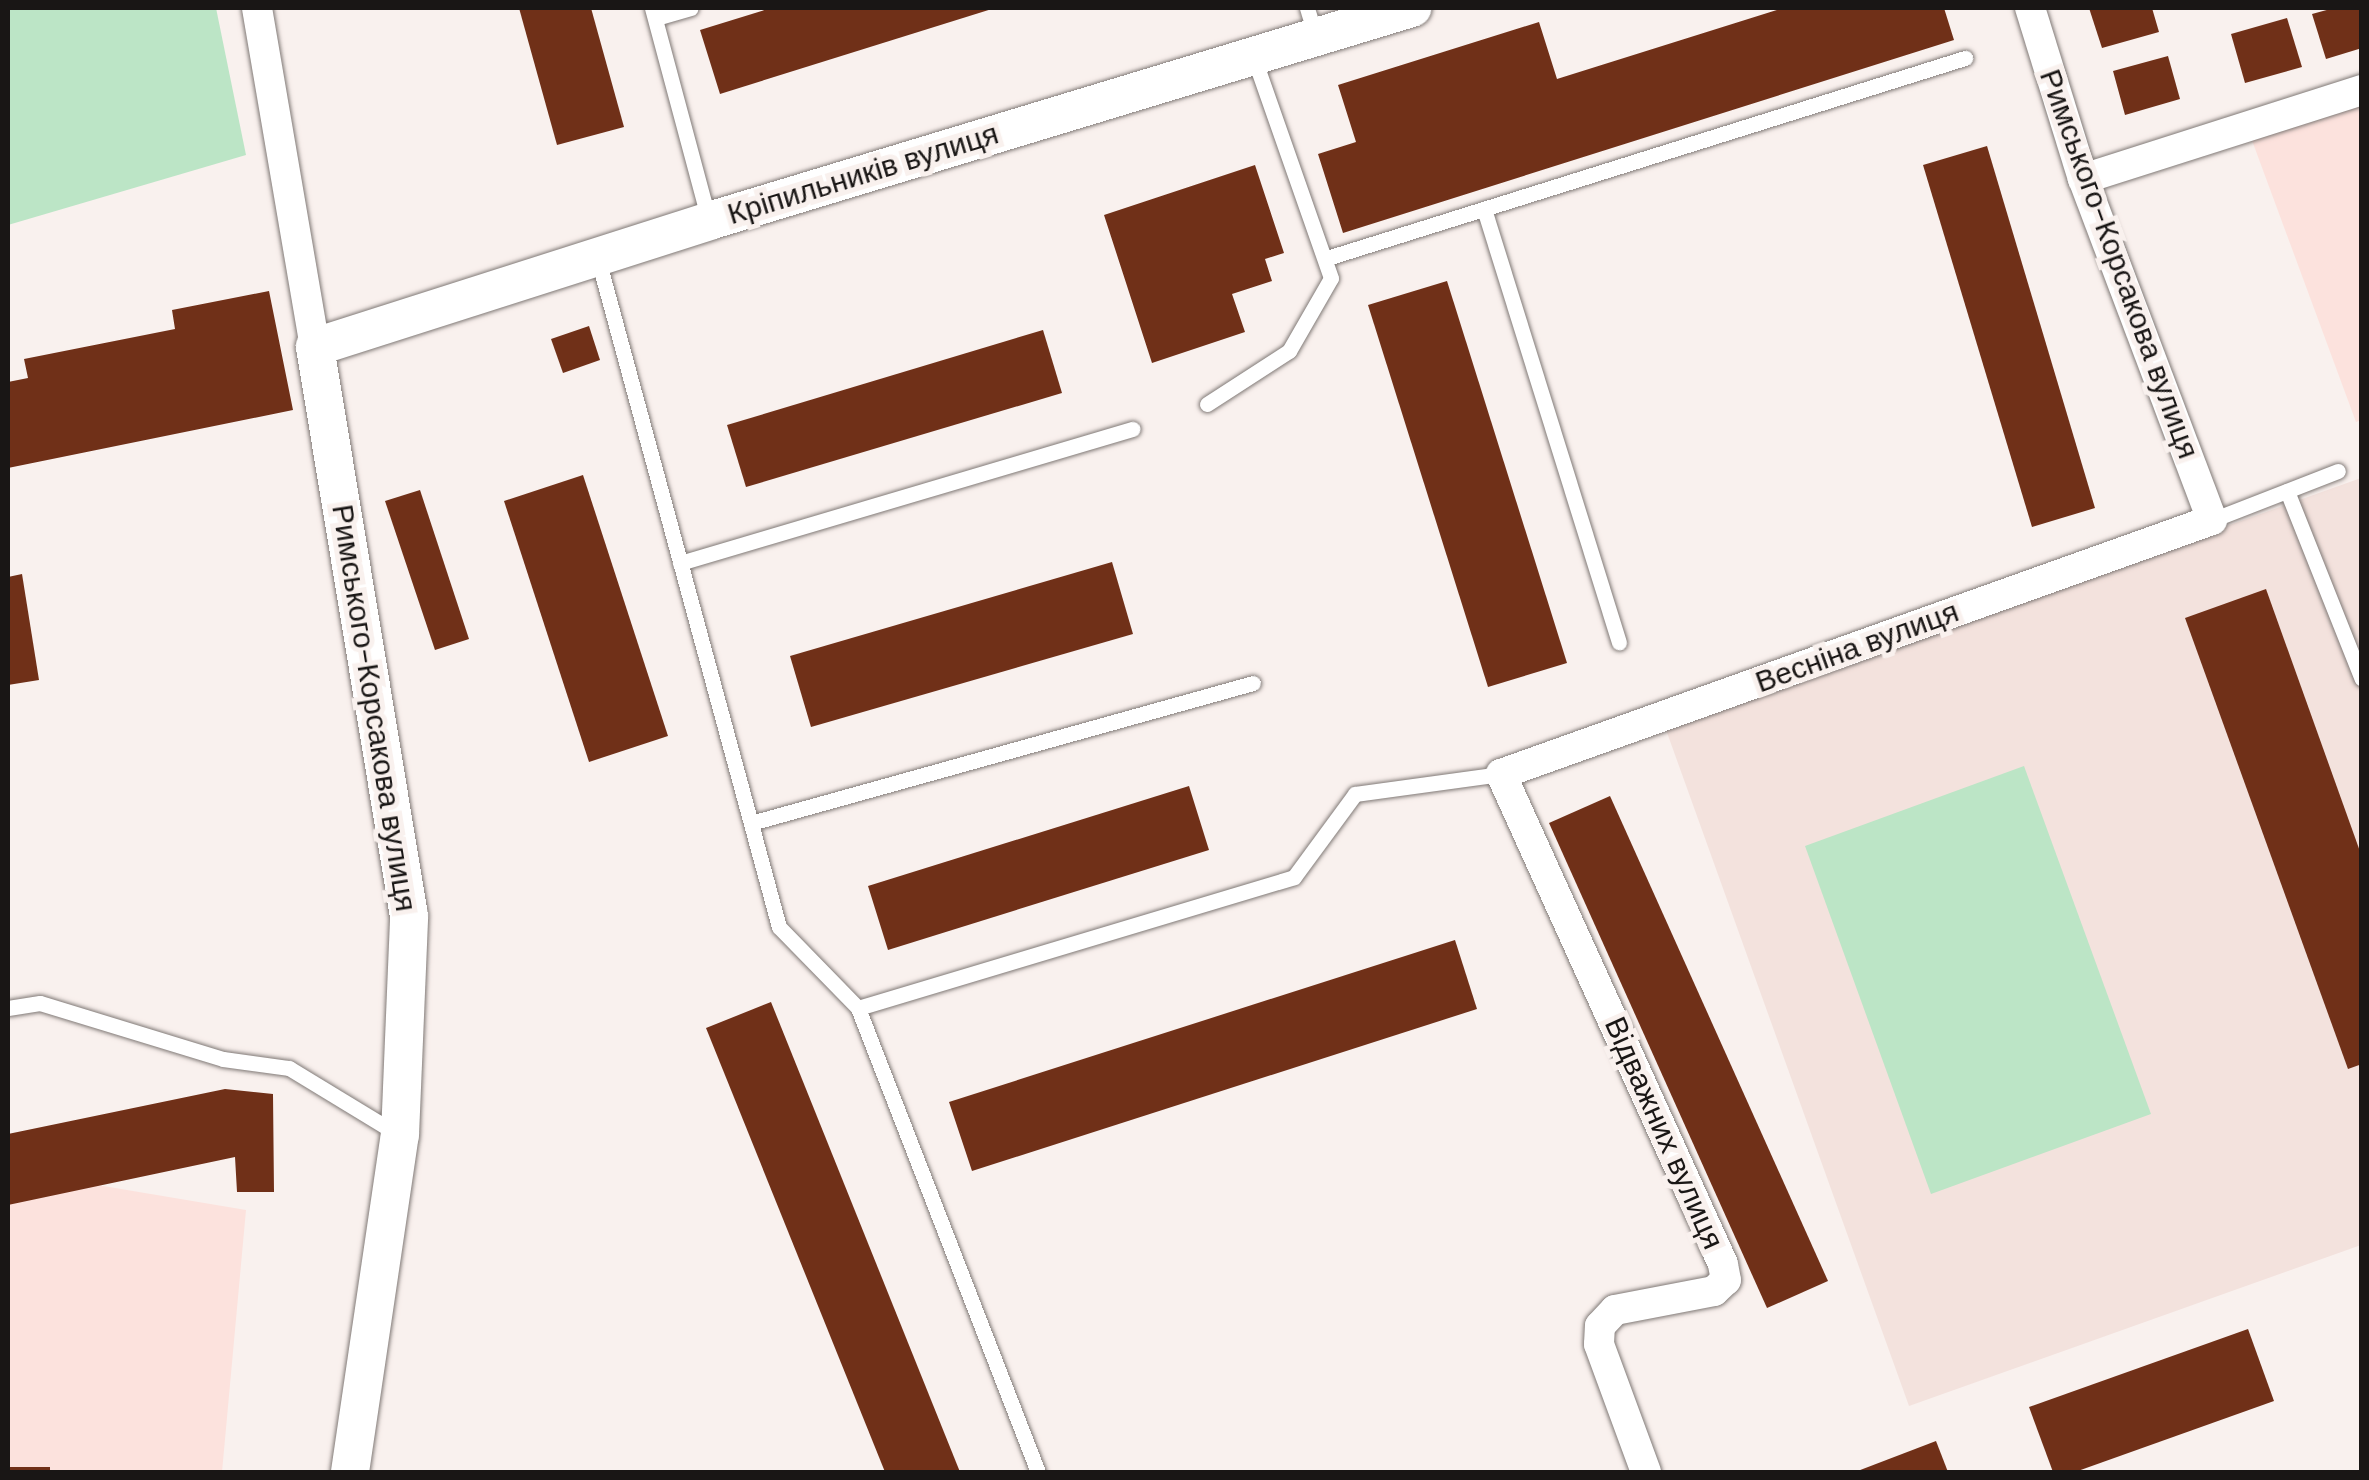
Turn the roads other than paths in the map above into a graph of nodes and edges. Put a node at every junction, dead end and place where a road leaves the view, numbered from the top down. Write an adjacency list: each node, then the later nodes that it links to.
1 (257, 8): 15 (street, Римського-Корсакова вулиця)
2 (692, 8): 5 (lane)
3 (1412, 8): 6 (street, Кріпильників вулиця)
4 (2030, 8): 10 (street, Римського-Корсакова вулиця)
5 (654, 13): 12 (lane)
6 (1312, 22): 7 (street, Кріпильників вулиця)
7 (1254, 55): 12 (street, Кріпильників вулиця); 14 (lane)
8 (1966, 58): 11 (lane)
9 (2362, 90): 10 (street)
10 (2083, 179): 20 (street, Римського-Корсакова вулиця)
11 (1484, 209): 14 (lane); 22 (lane)
12 (709, 221): 13 (street, Кріпильників вулиця)
13 (598, 257): 15 (street, Кріпильників вулиця); 21 (lane)
14 (1328, 258): 16 (lane)
15 (315, 348): 29 (street, Римського-Корсакова вулиця)
16 (1207, 404)
17 (1134, 428): 21 (lane)
18 (2338, 471): 19 (lane)
19 (2287, 491): 20 (lane); 23 (lane)
20 (2212, 520): 25 (street, Весніна вулиця)
21 (680, 562): 26 (lane)
22 (1619, 642)
23 (2362, 679)
24 (1253, 683): 26 (lane)
25 (1501, 774): 28 (lane); 32 (street, Відважних вулиця)
26 (752, 823): 28 (lane)
27 (8, 1008): 29 (lane)
28 (858, 1008): 31 (lane)
29 (400, 1135): 30 (street, Римського-Корсакова вулиця)
30 (350, 1472)
31 (1038, 1472)
32 (1646, 1472)

